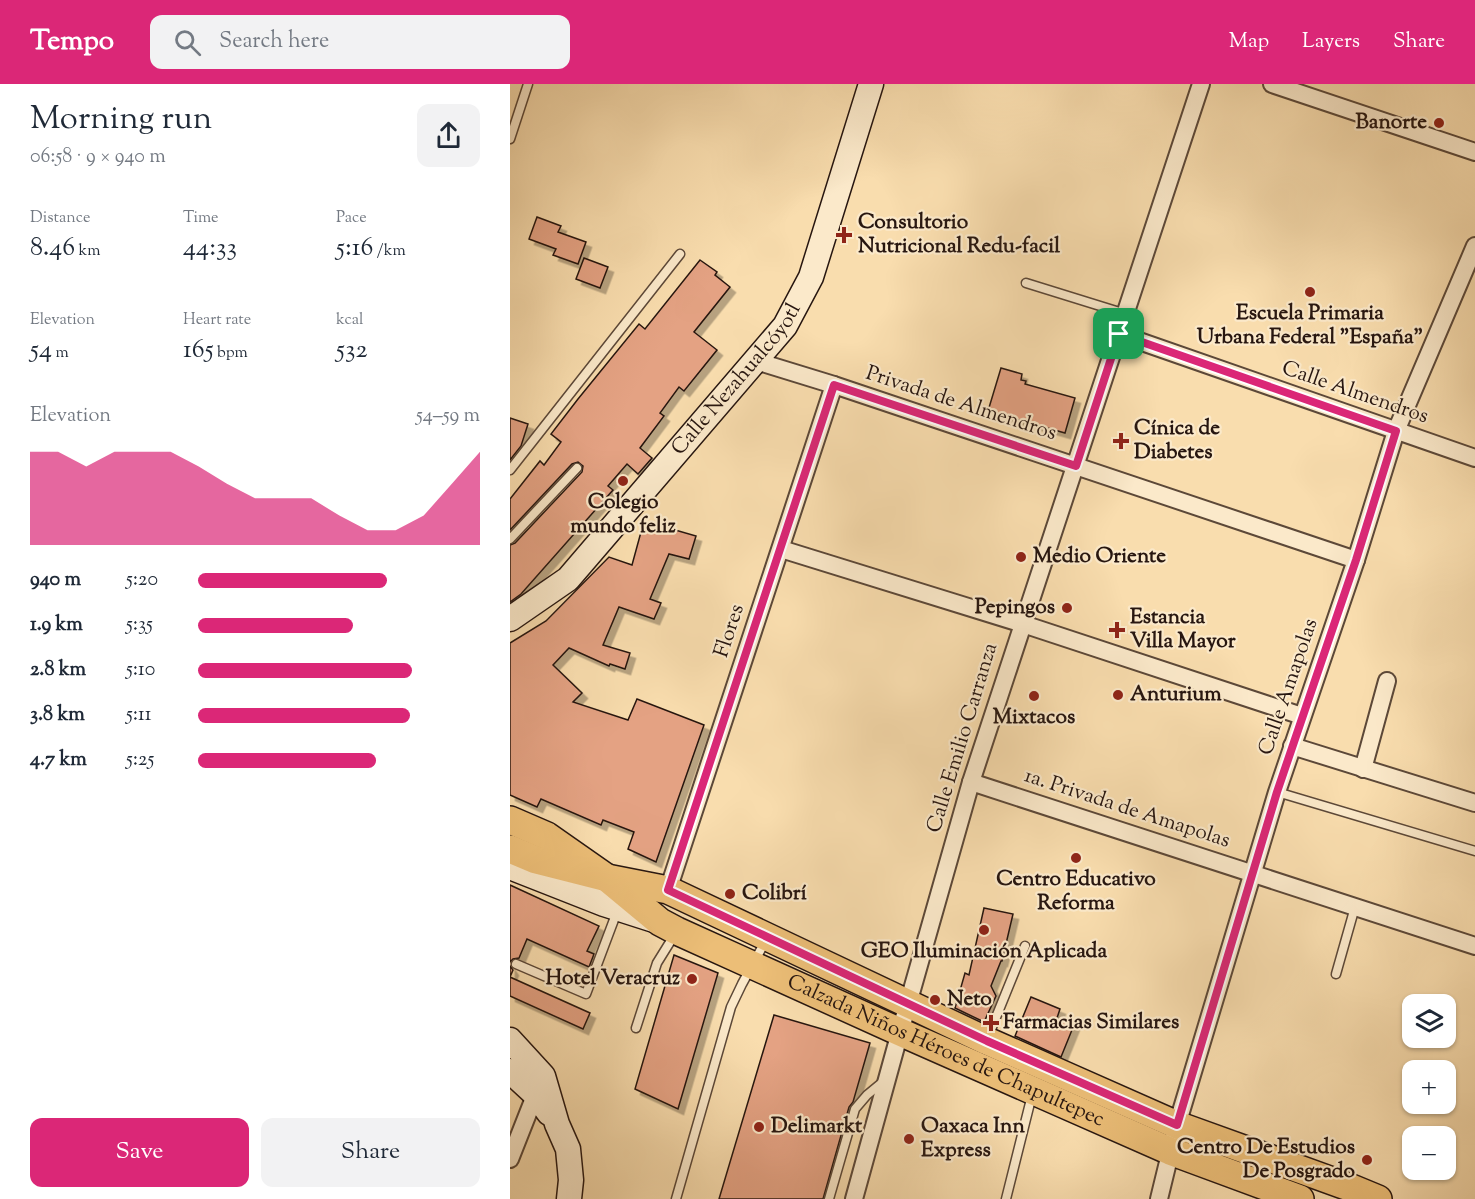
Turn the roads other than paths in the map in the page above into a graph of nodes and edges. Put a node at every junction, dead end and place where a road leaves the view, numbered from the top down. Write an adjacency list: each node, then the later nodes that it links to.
1 (528, 84): 5 (lane)
2 (871, 84): 12 (main road, Calle Nezahualcóyotl)
3 (1201, 84): 10 (street, Calle Emilio Carranza)
4 (1272, 84): 6 (street)
5 (510, 139)
6 (1475, 152)
7 (1475, 246): 14 (street, Calle Amapolas)
8 (680, 254): 18 (lane)
9 (1026, 283): 10 (lane)
10 (1126, 314): 11 (street, Calle Emilio Carranza)
11 (1119, 334): 14 (street, Calle Almendros); 16 (street, Calle Emilio Carranza)
12 (756, 361): 13 (street, Privada de Almendros); 22 (main road, Calle Nezahualcóyotl)
13 (834, 385): 16 (street, Privada de Almendros); 20 (street, Flores)
14 (1396, 431): 15 (street, Calle Almendros); 21 (street, Calle Amapolas)
15 (1475, 458)
16 (1076, 466): 21 (street, Privada de Almendros); 23 (street, Calle Emilio Carranza)
17 (577, 468): 19 (lane)
18 (510, 470)
19 (510, 539)
20 (781, 549): 23 (street); 37 (street, Flores)
21 (1356, 560): 25 (street, Calle Amapolas)
22 (510, 619)
23 (1023, 624): 25 (street); 28 (street, Calle Emilio Carranza)
24 (1388, 681): 27 (street)
25 (1302, 716): 26 (street, Calle Amapolas)
26 (1292, 746): 27 (street); 29 (street, Calle Amapolas)
27 (1364, 769): 30 (street)
28 (971, 783): 35 (street, 1a. Privada de Amapolas); 47 (street, Calle Emilio Carranza)
29 (1277, 792): 33 (lane); 35 (street, Calle Amapolas)
30 (1475, 803)
31 (510, 820): 36 (main road, Calzada Niños Héroes de Chapultepec)
32 (510, 849): 36 (main road, Calzada Niños Héroes de Chapultepec)
33 (1475, 851)
34 (510, 867): 39 (main road)
35 (1252, 874): 38 (street, 1a. Privada de Amapolas); 56 (street, Calle Amapolas)
36 (607, 878): 37 (main road, Calzada Niños Héroes de Chapultepec); 40 (main road, Calzada Niños Héroes de Chapultepec)
37 (668, 890): 41 (main road, Calzada Niños Héroes de Chapultepec)
38 (1355, 907): 43 (street, 1a. Privada de Amapolas); 46 (lane)
39 (618, 908): 40 (main road); 44 (lane)
40 (668, 926): 45 (main road, Calzada Niños Héroes de Chapultepec); 48 (lane)
41 (768, 937): 45 (lane); 47 (main road, Calzada Niños Héroes de Chapultepec)
42 (1025, 946): 51 (lane)
43 (1475, 946)
44 (516, 964)
45 (752, 965): 49 (main road, Calzada Niños Héroes de Chapultepec); 60 (lane)
46 (1336, 974)
47 (908, 1003): 49 (street, Calle Emilio Carranza); 51 (main road, Calzada Niños Héroes de Chapultepec)
48 (636, 1028)
49 (900, 1032): 53 (street, Calle Emilio Carranza); 55 (main road, Calzada Niños Héroes de Chapultepec)
50 (510, 1040): 54 (main road)
51 (987, 1041): 56 (main road, Calzada Niños Héroes de Chapultepec)
52 (510, 1071): 54 (main road)
53 (887, 1078): 61 (lane); 62 (street, Calle Emilio Carranza)
54 (539, 1085): 58 (street); 59 (main road)
55 (1033, 1091): 57 (main road, Calzada Niños Héroes de Chapultepec); 63 (lane)
56 (1177, 1125): 57 (street, Calle Amapolas); 66 (main road, Calzada Niños Héroes de Chapultepec)
57 (1170, 1151): 64 (street, Calle Amapolas); 65 (main road, Calzada Niños Héroes de Chapultepec)
58 (510, 1159)
59 (569, 1199)
60 (676, 1199)
61 (829, 1199)
62 (854, 1199)
63 (1006, 1199)
64 (1159, 1199)
65 (1300, 1199)
66 (1378, 1199)

